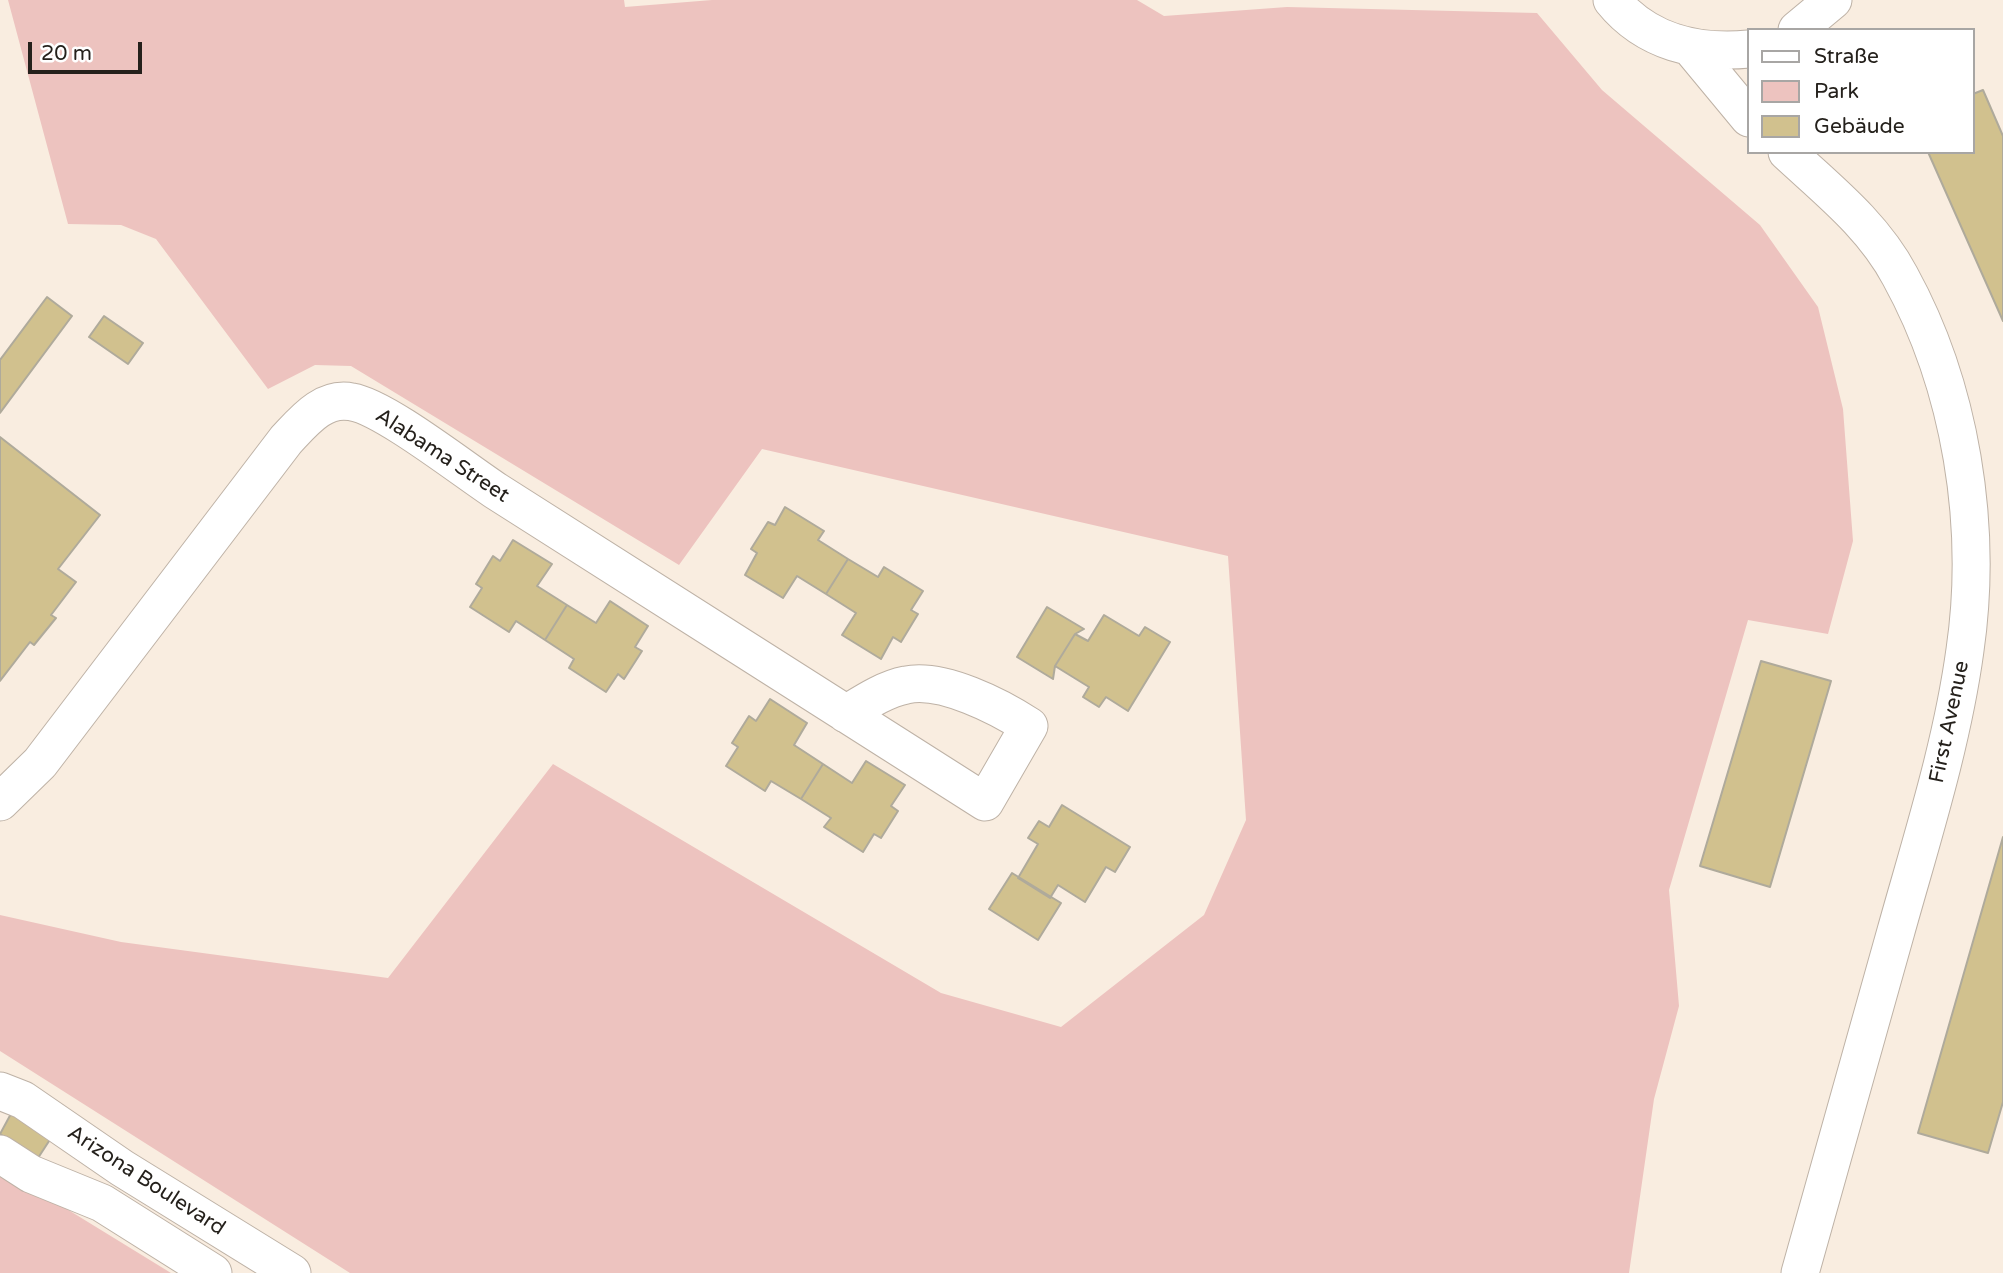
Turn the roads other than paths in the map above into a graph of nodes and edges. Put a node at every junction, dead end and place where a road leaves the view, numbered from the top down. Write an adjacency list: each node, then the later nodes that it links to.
1 (1612, 0): 4 (street)
2 (1833, 0): 3 (street)
3 (1803, 28)
4 (1691, 48): 5 (street); 6 (street)
5 (1748, 49)
6 (1748, 117)
7 (1789, 154): 9 (street, First Avenue)
8 (1813, 154): 9 (street, First Avenue)
9 (1829, 190): 16 (street, First Avenue)
10 (846, 714): 11 (street, Alabama Street)
11 (0, 802)
12 (0, 1091): 15 (street, Arizona Boulevard)
13 (0, 1154): 14 (street, Arizona Boulevard)
14 (213, 1273)
15 (292, 1273)
16 (1800, 1273)

